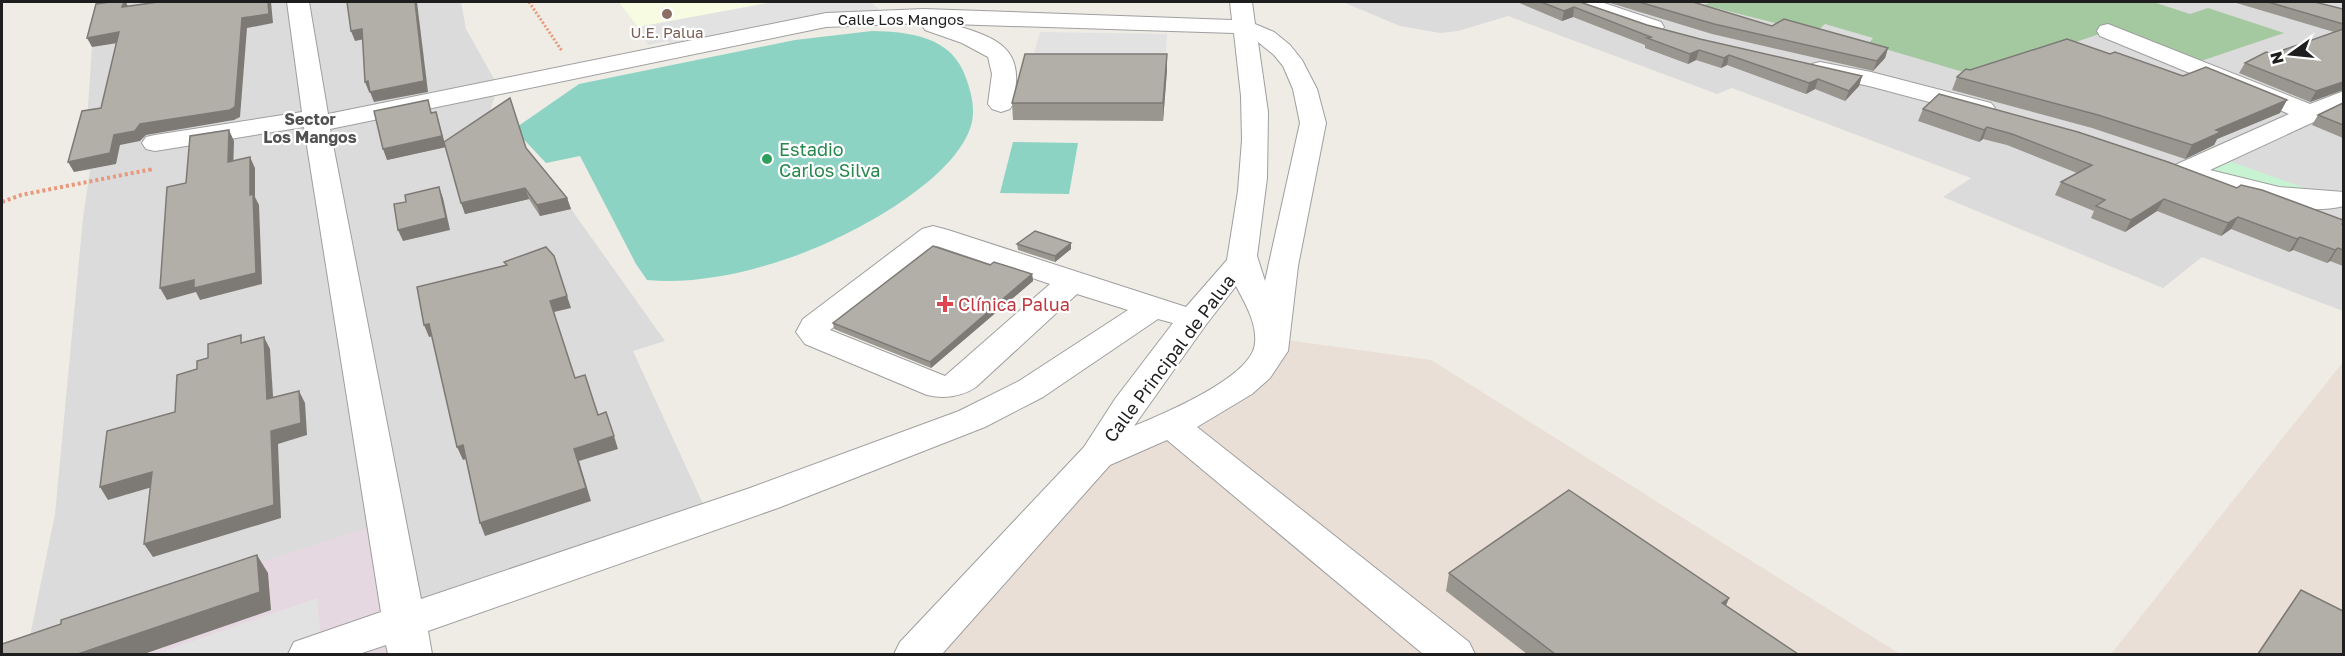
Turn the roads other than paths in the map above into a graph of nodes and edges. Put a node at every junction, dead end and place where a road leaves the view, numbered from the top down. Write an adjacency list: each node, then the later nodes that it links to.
1 (298, 2): 12 (street)
2 (1582, 2): 6 (street)
3 (1242, 14): 4 (street, Calle Los Mangos); 16 (street, Calle Principal de Palua); 20 (street)
4 (903, 16): 9 (street); 12 (street, Calle Los Mangos)
5 (2108, 31): 10 (street)
6 (1676, 34)
7 (1799, 64): 11 (street)
8 (2343, 98): 10 (street)
9 (1001, 104)
10 (2310, 113): 14 (street)
11 (2008, 115)
12 (316, 121): 13 (street, Calle Los Mangos); 23 (street)
13 (156, 143)
14 (2216, 156): 15 (street); 15 (street)
15 (2340, 201)
16 (1242, 263): 19 (street, Calle Principal de Palua); 20 (street, Calle Principal de Palua)
17 (1071, 282): 17 (street); 18 (street)
18 (1153, 308): 19 (street); 23 (street)
19 (1193, 319): 22 (street, Calle Principal de Palua)
20 (1271, 351): 21 (street, Calle Principal de Palua)
21 (1170, 424): 22 (street, Calle Principal de Palua); 26 (street)
22 (1097, 456): 25 (street, Calle Principal de Palua)
23 (407, 638): 24 (street)
24 (310, 654)
25 (916, 654)
26 (1453, 654)

